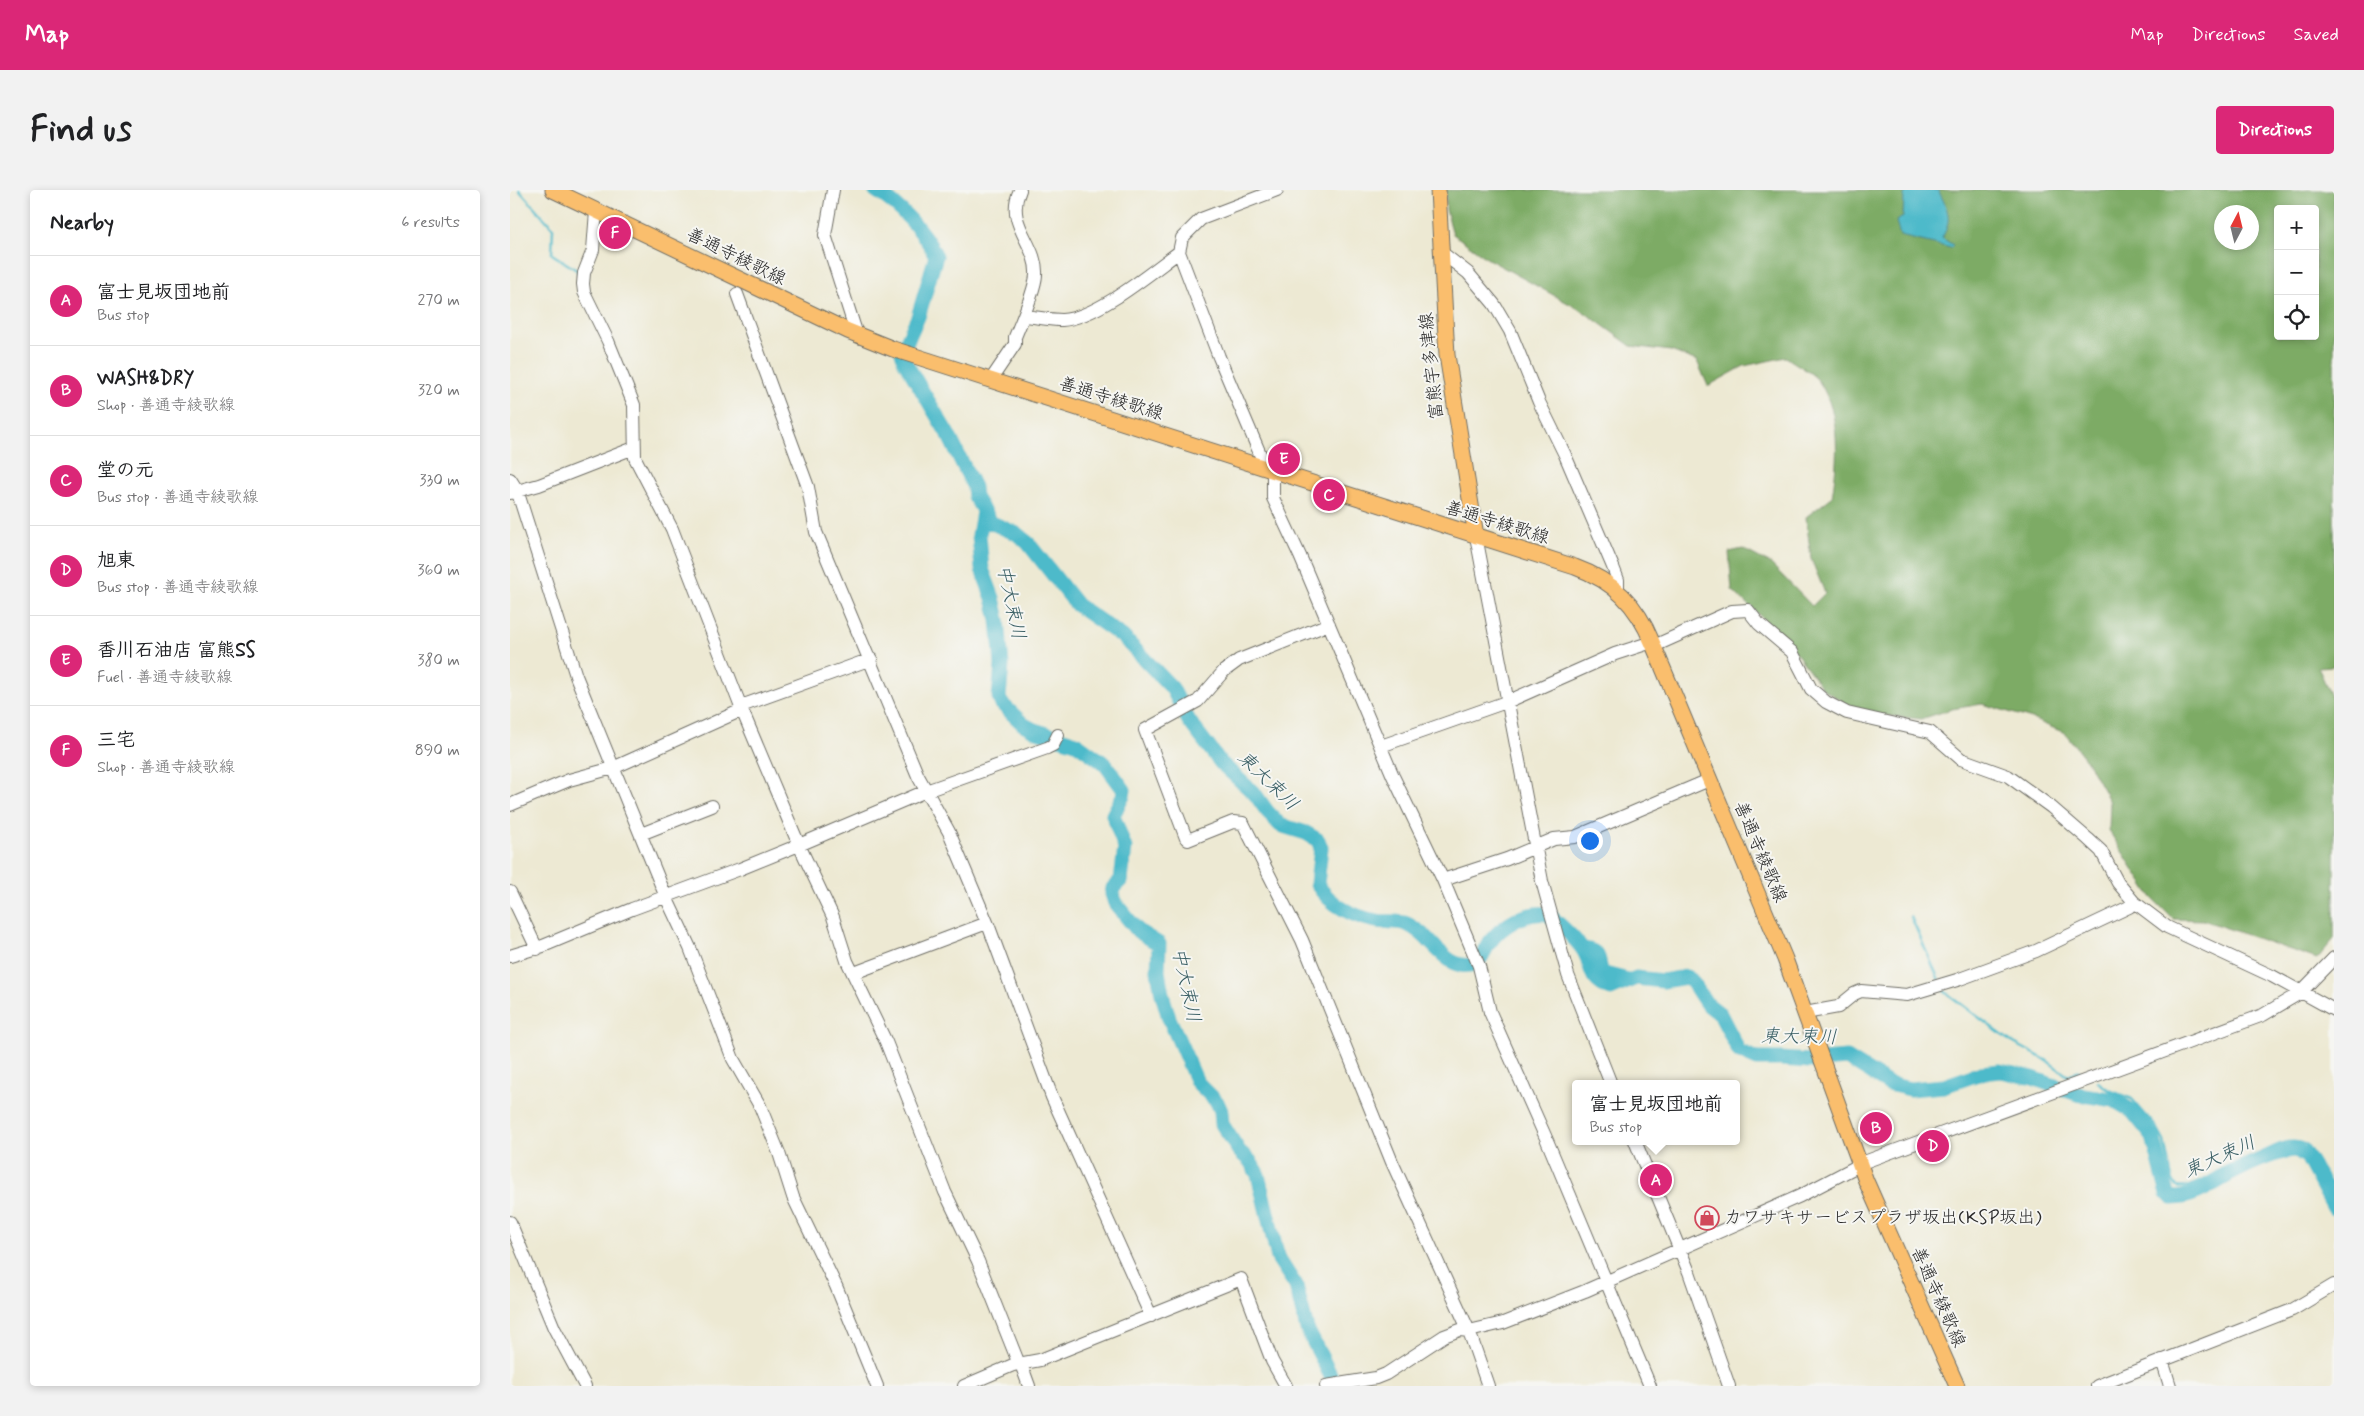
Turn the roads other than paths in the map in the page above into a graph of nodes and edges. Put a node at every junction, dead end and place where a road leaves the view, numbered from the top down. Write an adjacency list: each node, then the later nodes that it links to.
1 (553, 190): 6 (main road, 善通寺綾歌線)
2 (833, 190): 11 (street)
3 (1020, 190): 10 (street)
4 (1277, 190): 7 (street)
5 (1438, 190): 8 (main road, 富熊宇多津線)
6 (596, 211): 11 (main road, 善通寺綾歌線); 13 (street)
7 (1178, 252): 10 (street); 14 (street)
8 (1441, 252): 16 (main road, 富熊宇多津線); 17 (street)
9 (737, 294): 20 (street)
10 (1024, 316): 12 (street)
11 (857, 335): 12 (main road, 善通寺綾歌線)
12 (990, 381): 14 (main road, 善通寺綾歌線)
13 (632, 449): 15 (street); 22 (street)
14 (1270, 469): 16 (main road, 善通寺綾歌線); 18 (street)
15 (512, 488): 25 (street)
16 (1476, 536): 17 (main road, 善通寺綾歌線); 21 (street)
17 (1618, 592): 19 (main road, 善通寺綾歌線)
18 (1329, 624): 24 (street); 53 (street)
19 (1653, 644): 21 (street); 26 (main road, 善通寺綾歌線); 36 (street)
20 (871, 659): 22 (street); 27 (street)
21 (1508, 701): 24 (street); 32 (street)
22 (743, 706): 25 (street); 31 (street)
23 (1058, 737): 27 (street)
24 (1381, 746): 33 (street)
25 (613, 768): 28 (street); 30 (street)
26 (1709, 780): 32 (street); 44 (main road, 善通寺綾歌線)
27 (926, 791): 31 (street); 37 (street)
28 (510, 805)
29 (712, 806): 30 (street)
30 (641, 834): 35 (street)
31 (801, 843): 35 (street); 41 (street)
32 (1535, 846): 33 (street); 45 (street)
33 (1443, 880): 50 (street)
34 (510, 892): 38 (street)
35 (666, 897): 38 (street); 58 (street)
36 (2134, 902): 42 (street); 44 (street)
37 (987, 923): 41 (street); 52 (street)
38 (537, 948): 39 (street)
39 (510, 956)
40 (2334, 958): 42 (street)
41 (856, 972): 55 (street)
42 (2300, 993): 43 (street); 47 (street)
43 (2334, 1010)
44 (1805, 1013): 47 (main road, 善通寺綾歌線)
45 (1609, 1080)
46 (1636, 1145): 49 (street)
47 (1859, 1165): 49 (street); 65 (main road, 善通寺綾歌線)
48 (510, 1222): 57 (street)
49 (1679, 1251): 50 (street); 64 (street)
50 (1605, 1282): 53 (street); 63 (street)
51 (2334, 1285): 54 (street)
52 (1150, 1316): 55 (street); 61 (street)
53 (1469, 1330): 56 (street); 62 (street)
54 (2162, 1360): 66 (street); 67 (street)
55 (1020, 1364): 59 (street); 60 (street)
56 (1334, 1385)
57 (585, 1386)
58 (877, 1386)
59 (964, 1386)
60 (1029, 1386)
61 (1286, 1386)
62 (1488, 1386)
63 (1650, 1386)
64 (1729, 1386)
65 (1957, 1386)
66 (2097, 1386)
67 (2170, 1386)

